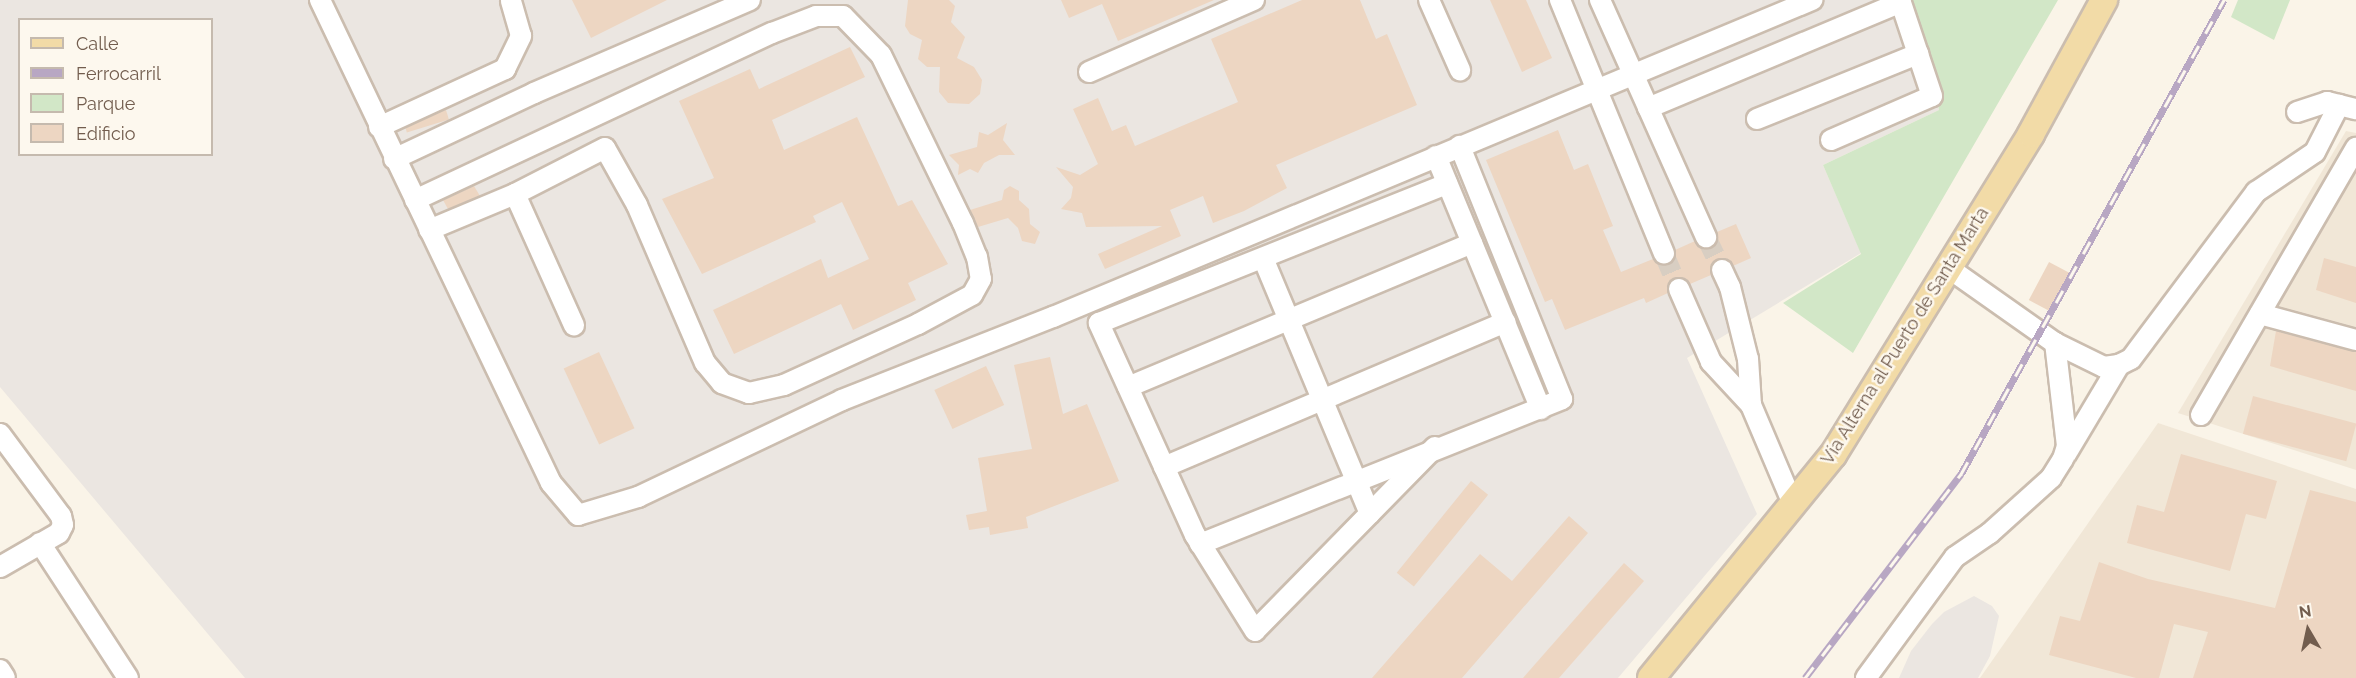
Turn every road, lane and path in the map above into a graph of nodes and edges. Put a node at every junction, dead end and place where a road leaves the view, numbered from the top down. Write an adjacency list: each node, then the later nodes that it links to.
1 (320, 0): 21 (street)
2 (511, 0): 21 (street)
3 (750, 0): 27 (street)
4 (1254, 0): 13 (street)
5 (1429, 0): 12 (street)
6 (1560, 0): 15 (street)
7 (1600, 0): 14 (street)
8 (1812, 0): 14 (street)
9 (2104, 0): 36 (main road, Vía Alterna al Puerto de Santa Marta)
10 (1900, 1): 11 (street); 17 (street)
11 (1918, 54): 19 (street); 22 (street)
12 (1460, 70)
13 (1089, 72)
14 (1633, 74): 15 (street); 17 (street)
15 (1598, 91): 23 (street); 34 (street)
16 (2348, 107): 18 (street); 45 (street)
17 (1648, 108): 32 (street)
18 (2297, 112)
19 (1757, 119)
20 (589, 120): 24 (street); 24 (street); 30 (street)
21 (379, 127): 27 (street)
22 (1831, 140)
23 (1460, 146): 26 (street); 49 (street)
24 (605, 148): 29 (street)
25 (2356, 148): 39 (street)
26 (1436, 156): 28 (street); 31 (street)
27 (394, 159): 30 (street)
28 (1447, 184): 33 (street); 35 (street)
29 (515, 194): 31 (street); 42 (street)
30 (415, 200): 31 (street)
31 (429, 230)
32 (1706, 237)
33 (1472, 243): 40 (street); 41 (street)
34 (1664, 254)
35 (1263, 258): 40 (street); 46 (street)
36 (1950, 269): 44 (street); 56 (main road, Vía Alterna al Puerto de Santa Marta)
37 (1722, 270): 48 (street)
38 (1679, 289): 48 (street)
39 (2260, 314): 43 (street); 50 (street)
40 (1289, 320): 46 (street); 47 (street)
41 (1505, 322): 47 (street); 49 (street)
42 (574, 325)
43 (2356, 340)
44 (2055, 343): 45 (street); 53 (street)
45 (2119, 365): 53 (street)
46 (1128, 387): 54 (street)
47 (1323, 399): 54 (street); 55 (street)
48 (1751, 405): 56 (street)
49 (1541, 409): 52 (street)
50 (2201, 415)
51 (0, 434): 58 (street)
52 (1435, 447): 55 (street); 57 (street)
53 (2063, 459): 65 (street)
54 (1164, 467): 59 (street)
55 (1355, 480): 57 (street); 59 (street)
56 (1793, 504): 64 (main road, Vía Alterna al Puerto de Santa Marta)
57 (1370, 514): 59 (street)
58 (40, 543): 60 (street); 63 (street)
59 (1200, 544)
60 (0, 567)
61 (0, 670): 62 (street)
62 (5, 678)
63 (128, 678)
64 (1651, 678)
65 (1866, 678)

